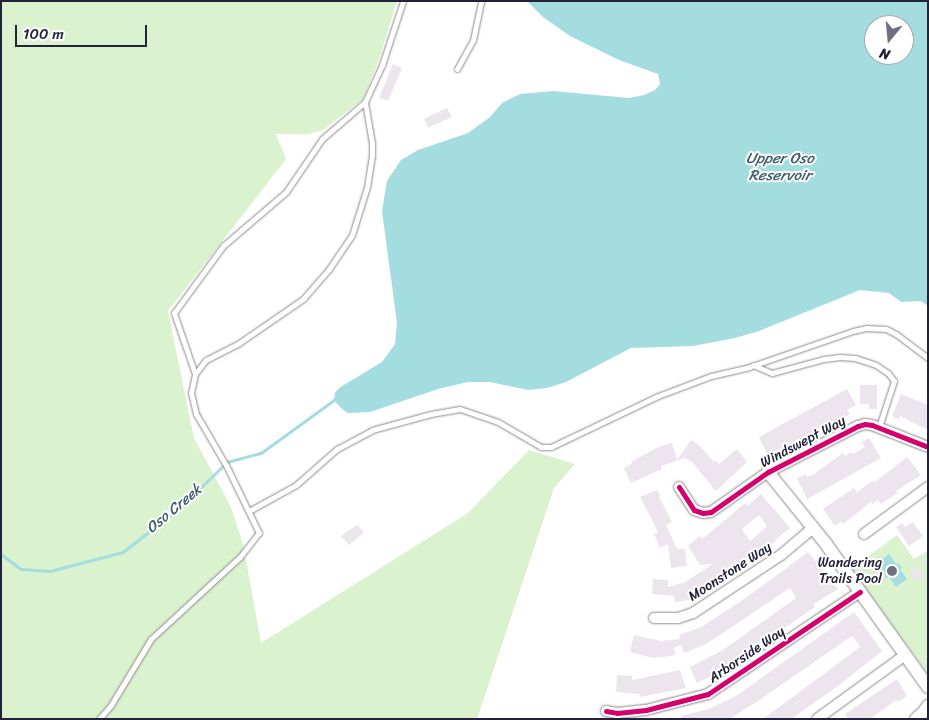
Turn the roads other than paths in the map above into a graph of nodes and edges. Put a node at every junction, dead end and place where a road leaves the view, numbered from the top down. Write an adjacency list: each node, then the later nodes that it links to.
1 (403, 1): 4 (lane)
2 (481, 1): 3 (lane)
3 (457, 69)
4 (365, 102): 7 (lane); 7 (lane)
5 (928, 358): 6 (lane)
6 (753, 365): 8 (lane); 13 (lane)
7 (195, 374): 13 (lane)
8 (879, 427): 9 (street, Windswept Way); 10 (street, Windswept Way)
9 (928, 447)
10 (768, 472): 11 (street, Windswept Way); 14 (street)
11 (679, 487)
12 (928, 487): 15 (street)
13 (249, 511): 22 (lane)
14 (813, 528): 16 (street); 17 (street, Moonstone Way)
15 (864, 534)
16 (860, 592): 18 (street); 21 (street, Arborside Way)
17 (654, 618)
18 (905, 656): 19 (street); 23 (street)
19 (928, 687)
20 (928, 706): 24 (street)
21 (606, 711)
22 (98, 719)
23 (817, 719)
24 (916, 719)

